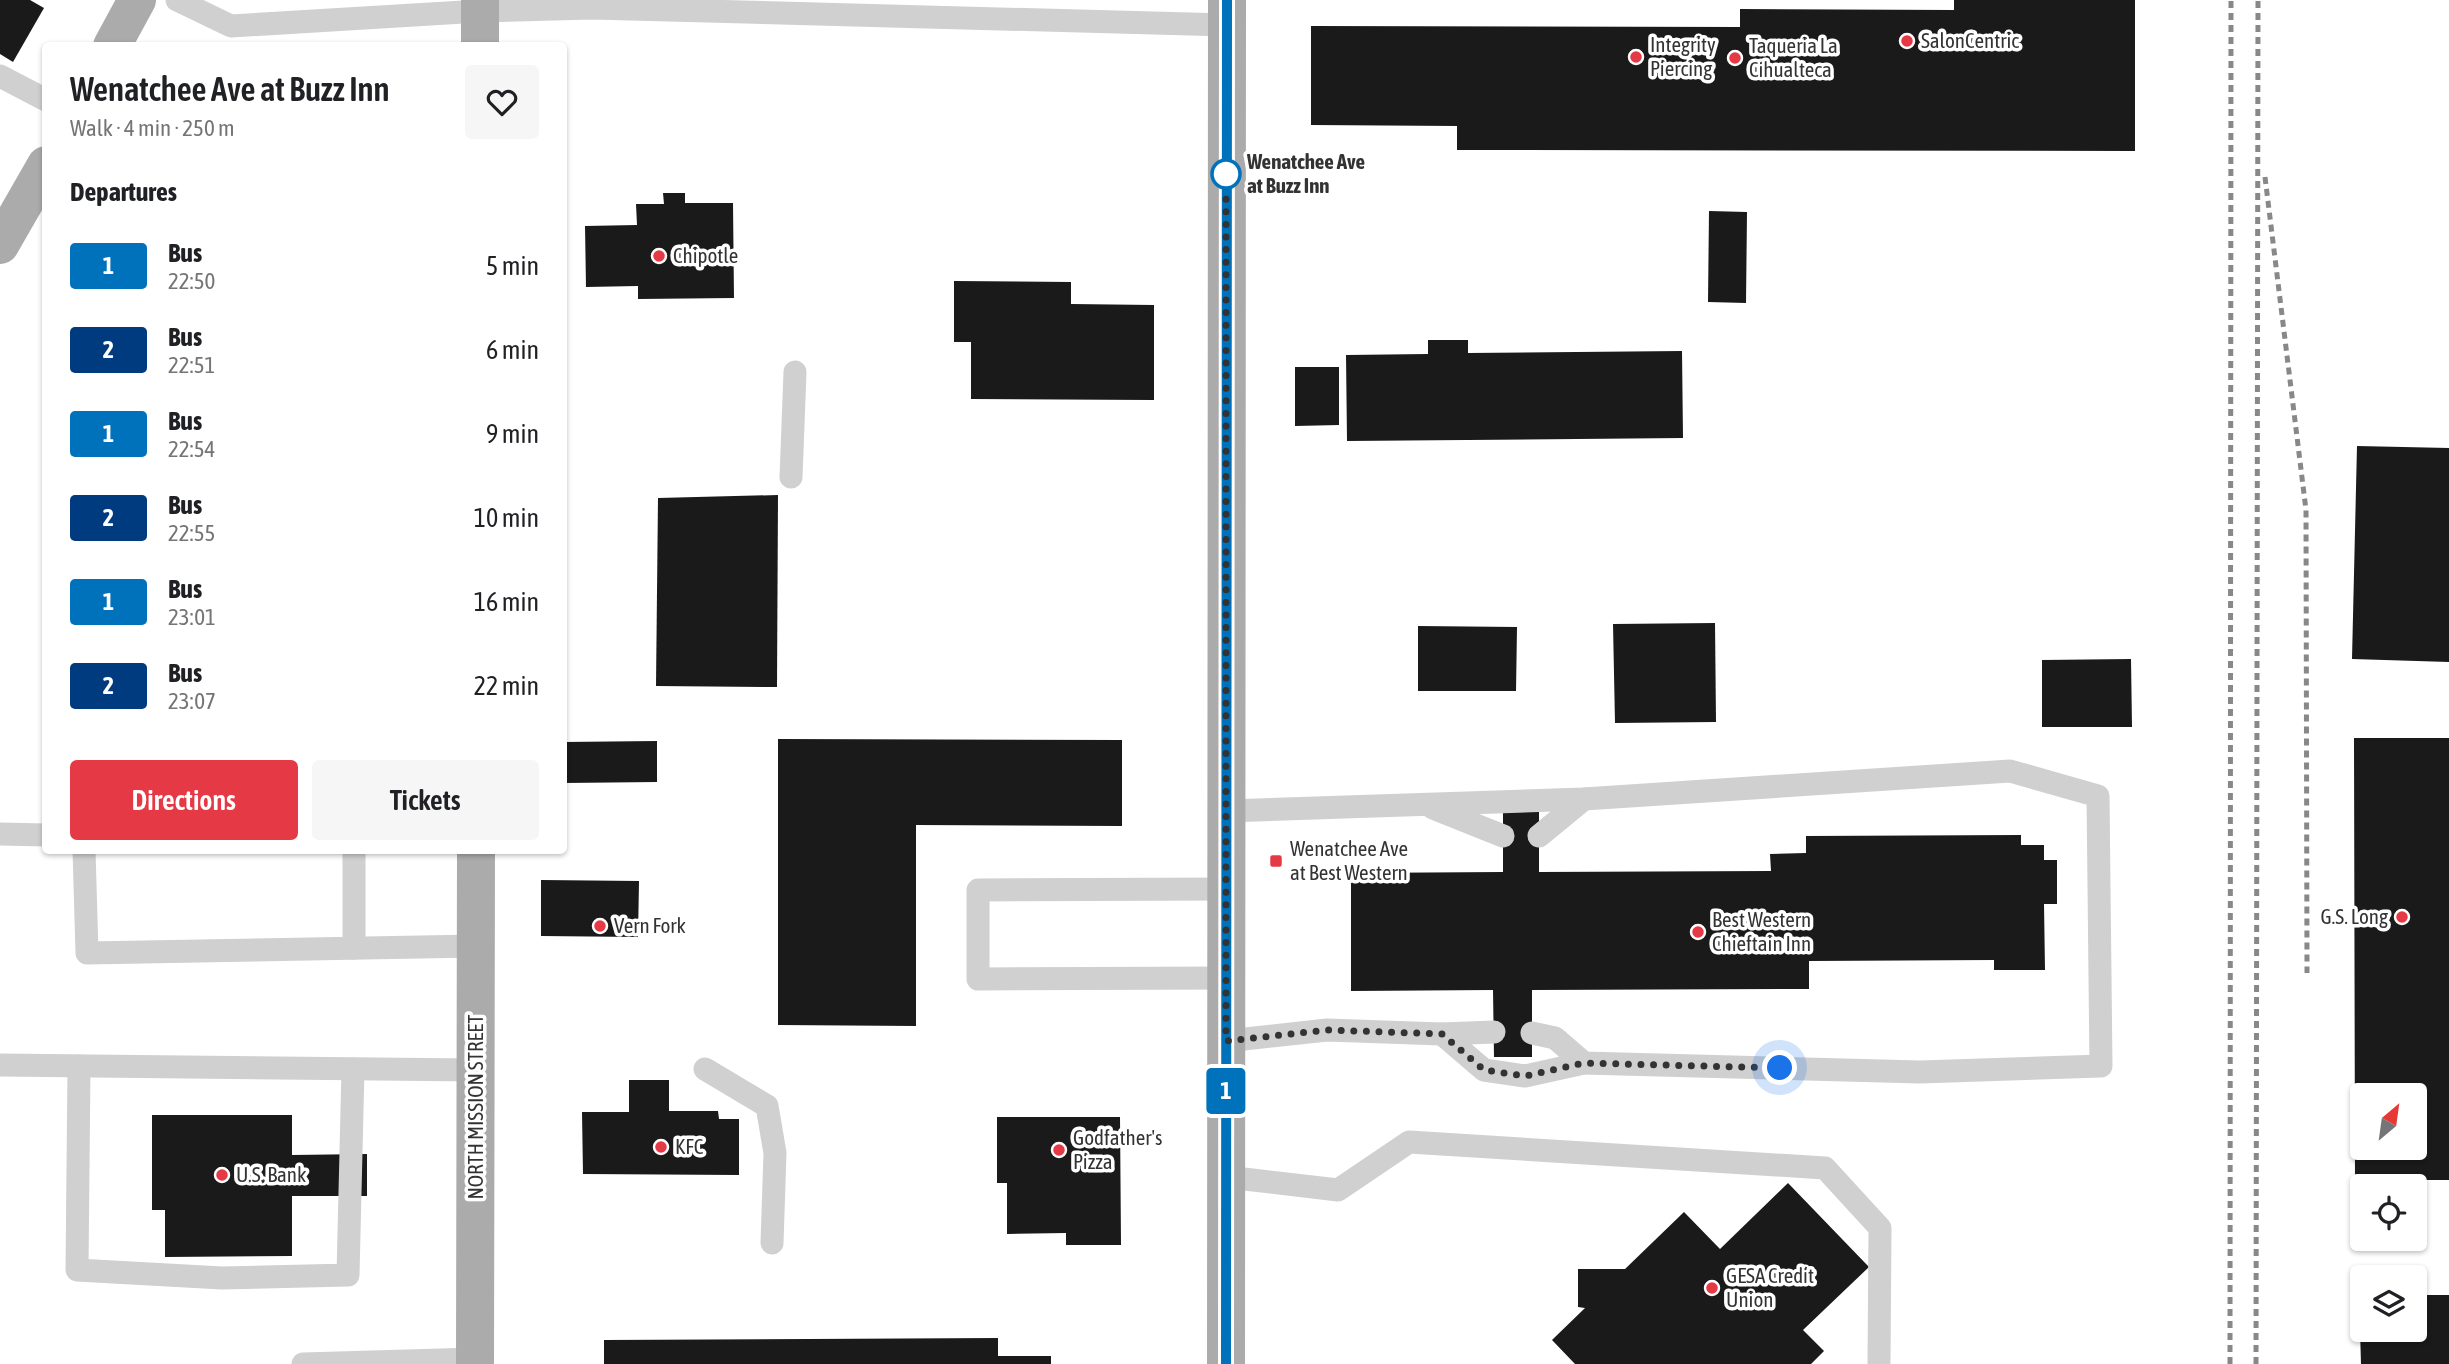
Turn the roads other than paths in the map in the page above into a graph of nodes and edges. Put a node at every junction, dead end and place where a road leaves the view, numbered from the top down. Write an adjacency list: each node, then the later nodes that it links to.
1 (137, 0): 5 (main road)
2 (177, 0): 4 (lane)
3 (1227, 13): 4 (lane); 14 (main road)
4 (480, 19)
5 (114, 42)
6 (0, 76): 7 (lane)
7 (42, 98)
8 (42, 172): 9 (main road)
9 (0, 245)
10 (795, 372): 11 (lane)
11 (791, 477)
12 (1584, 799): 13 (lane); 18 (lane); 30 (lane)
13 (1424, 804): 14 (lane); 17 (lane)
14 (1226, 811): 22 (main road)
15 (0, 834): 16 (lane)
16 (42, 835)
17 (1503, 836)
18 (1539, 836)
19 (84, 854): 24 (lane)
20 (354, 854): 24 (lane)
21 (476, 854): 23 (main road, NORTH MISSION STREET)
22 (1226, 889): 25 (main road); 25 (lane)
23 (476, 946): 24 (lane); 35 (main road, NORTH MISSION STREET)
24 (354, 948)
25 (1227, 978): 29 (main road)
26 (1494, 1032): 28 (lane)
27 (1532, 1033): 30 (lane)
28 (1442, 1034): 29 (lane); 30 (lane)
29 (1226, 1041): 36 (main road)
30 (1584, 1063)
31 (0, 1065): 32 (lane)
32 (79, 1066): 33 (lane); 33 (lane)
33 (353, 1069): 35 (lane)
34 (705, 1069): 37 (lane)
35 (476, 1070): 38 (main road, NORTH MISSION STREET)
36 (1227, 1177): 41 (main road); 42 (lane)
37 (772, 1242)
38 (475, 1362): 39 (lane)
39 (384, 1363): 40 (lane)
40 (303, 1364)
41 (1226, 1364)
42 (1880, 1364)

